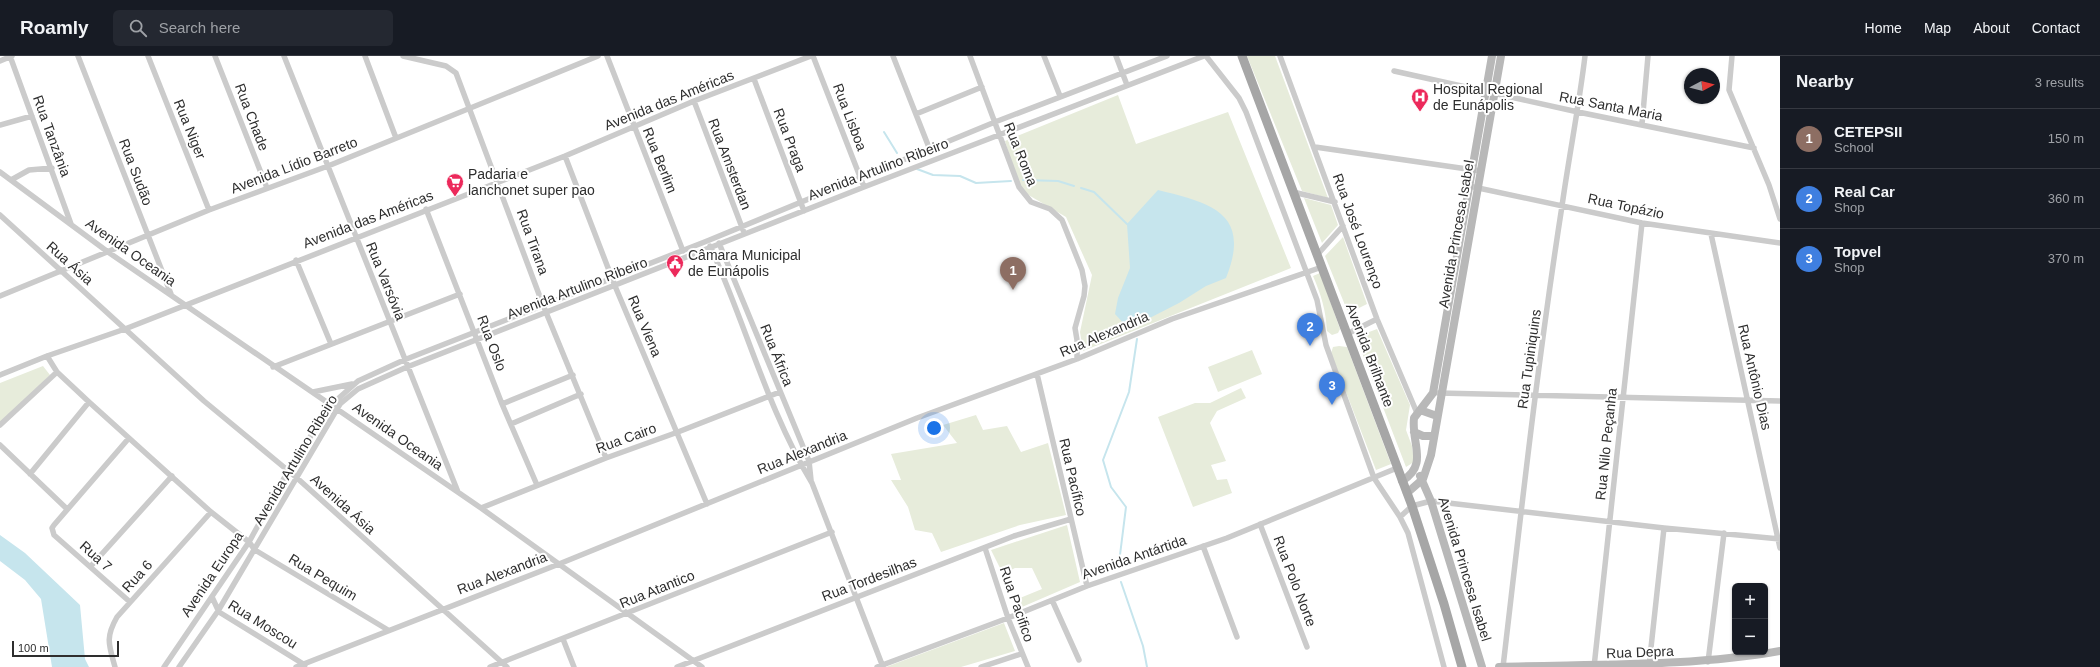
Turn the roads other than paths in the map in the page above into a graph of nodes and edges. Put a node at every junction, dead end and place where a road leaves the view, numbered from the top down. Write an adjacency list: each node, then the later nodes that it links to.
1 (11, 56): 24 (street); 37 (street, Rua Tanzânia)
2 (78, 56): 73 (street, Rua Sudão)
3 (148, 56): 63 (street, Rua Niger)
4 (215, 56): 57 (street, Rua Chade)
5 (284, 56): 48 (street, Rua Varsóvia)
6 (364, 56): 43 (street)
7 (403, 56): 34 (street, Rua Tirana)
8 (598, 56): 34 (street, Avenida Lídio Barreto)
9 (607, 56): 41 (street, Rua Berlim)
10 (812, 56): 27 (street, Avenida das Américas); 52 (street, Rua Lisboa)
11 (892, 56): 36 (street)
12 (970, 56): 29 (street, Rua Roma)
13 (1044, 56): 32 (street)
14 (1116, 56): 26 (street)
15 (1167, 56): 26 (street, Avenida Artulino Ribeiro)
16 (1205, 56): 28 (street, Avenida Artulino Ribeiro); 86 (street)
17 (1242, 56): 58 (main road, Avenida Brilhante)
18 (1280, 56): 46 (street, Rua José Lourenço)
19 (1492, 56): 30 (main road, Avenida Princesa Isabel)
20 (1501, 56): 31 (main road, Avenida Princesa Isabel)
21 (1585, 56): 35 (street, Rua Tupiniquins)
22 (1648, 56): 39 (street)
23 (1732, 56): 44 (street)
24 (0, 61)
25 (1394, 71): 30 (street, Rua Santa Maria)
26 (1122, 73): 28 (street); 32 (street, Avenida Artulino Ribeiro)
27 (754, 79): 33 (street, Avenida das Américas); 59 (street, Rua Praga)
28 (1127, 85): 42 (street, Avenida Artulino Ribeiro)
29 (982, 87): 36 (street); 38 (street, Rua Roma)
30 (1485, 92): 31 (street, Rua Santa Maria); 50 (main road, Avenida Princesa Isabel)
31 (1493, 94): 35 (street, Rua Santa Maria); 50 (main road, Avenida Princesa Isabel)
32 (1060, 96): 38 (street, Avenida Artulino Ribeiro)
33 (694, 101): 41 (street, Avenida das Américas); 70 (street, Rua Amsterdan)
34 (469, 108): 43 (street, Avenida Lídio Barreto); 54 (street, Rua Tirana)
35 (1578, 112): 39 (street, Rua Santa Maria); 61 (street, Rua Tupiniquins)
36 (916, 114): 45 (street)
37 (32, 116): 40 (street); 49 (street, Rua Tanzânia)
38 (996, 122): 42 (street, Rua Roma); 45 (street, Avenida Artulino Ribeiro)
39 (1642, 124): 44 (street, Rua Santa Maria)
40 (0, 125)
41 (634, 127): 47 (street, Avenida das Américas); 80 (street, Rua Berlim)
42 (1000, 134): 55 (street, Avenida Artulino Ribeiro); 103 (street, Rua Roma)
43 (396, 138): 48 (street, Avenida Lídio Barreto)
44 (1754, 148): 66 (street)
45 (930, 150): 52 (street, Avenida Artulino Ribeiro)
46 (1315, 150): 50 (street); 60 (street, Rua José Lourenço)
47 (565, 156): 54 (street, Avenida das Américas); 87 (street, Rua Viena)
48 (328, 166): 57 (street, Avenida Lídio Barreto); 74 (street, Rua Varsóvia)
49 (52, 168): 53 (street); 68 (street, Rua Tanzânia)
50 (1476, 170): 56 (main road, Avenida Princesa Isabel)
51 (0, 172): 53 (street, Avenida Oceania)
52 (860, 178): 55 (street, Rua Lisboa); 59 (street, Avenida Artulino Ribeiro)
53 (11, 180): 68 (street, Avenida Oceania)
54 (497, 181): 62 (street, Avenida das Américas); 93 (street, Rua Tirana)
55 (864, 187): 64 (street, Avenida Artulino Ribeiro)
56 (1474, 187): 61 (street, Rua Topázio); 114 (main road, Avenida Princesa Isabel)
57 (267, 188): 63 (street, Avenida Lídio Barreto)
58 (1293, 192): 60 (street); 82 (main road, Avenida Brilhante)
59 (801, 202): 64 (street, Rua Praga); 70 (street, Avenida Artulino Ribeiro)
60 (1335, 202): 69 (street, Rua José Lourenço)
61 (1562, 205): 67 (street, Rua Topázio); 116 (street, Rua Tupiniquins)
62 (426, 209): 74 (street, Avenida das Américas); 89 (street, Rua Oslo)
63 (209, 210): 73 (street, Avenida Lídio Barreto)
64 (804, 211): 72 (street, Avenida Artulino Ribeiro)
65 (0, 215): 85 (street, Rua Ásia)
66 (1780, 219)
67 (1642, 223): 71 (street, Rua Topázio); 118 (street, Rua Nilo Peçanha)
68 (71, 224): 81 (street, Avenida Oceania)
69 (1344, 226): 82 (street); 95 (street, Rua José Lourenço)
70 (741, 227): 72 (street, Rua Amsterdan); 75 (street, Avenida Artulino Ribeiro)
71 (1711, 234): 77 (street, Rua Topázio); 119 (street, Rua Antônio Dias)
72 (744, 235): 78 (street, Avenida Artulino Ribeiro)
73 (147, 236): 81 (street, Avenida Lídio Barreto); 91 (street, Rua Sudão)
74 (355, 237): 83 (street, Avenida das Américas); 96 (street, Rua Varsóvia)
75 (716, 237): 76 (street, Avenida Artulino Ribeiro); 78 (street, Rua África)
76 (707, 241): 79 (street, Rua África); 80 (street, Avenida Artulino Ribeiro)
77 (1780, 243)
78 (719, 245): 79 (street, Avenida Artulino Ribeiro); 113 (street, Rua África)
79 (711, 248): 88 (street, Avenida Artulino Ribeiro); 117 (street, Rua África)
80 (683, 251): 87 (street, Avenida Artulino Ribeiro)
81 (108, 252): 85 (street, Avenida Lídio Barreto); 91 (street, Avenida Oceania)
82 (1317, 255): 84 (main road, Avenida Brilhante)
83 (296, 260): 92 (street, Avenida das Américas); 101 (street)
84 (1322, 267): 86 (street, Rua Alexandria); 99 (main road, Avenida Brilhante)
85 (62, 272): 90 (street, Avenida Lídio Barreto); 97 (street, Rua Ásia)
86 (1307, 272): 103 (street, Rua Alexandria); 143 (street)
87 (612, 278): 88 (street, Rua Viena); 93 (street, Avenida Artulino Ribeiro)
88 (615, 286): 94 (street, Avenida Artulino Ribeiro); 129 (street, Rua Viena)
89 (460, 294): 96 (street); 98 (street, Rua Oslo)
90 (0, 296)
91 (171, 296): 92 (street, Avenida Oceania)
92 (185, 304): 97 (street, Avenida das Américas); 105 (street, Avenida Oceania)
93 (543, 305): 94 (street, Rua Tirana); 98 (street, Avenida Artulino Ribeiro)
94 (546, 313): 100 (street, Avenida Artulino Ribeiro); 109 (street, Rua Tirana)
95 (1377, 319): 99 (street); 125 (street, Rua José Lourenço)
96 (389, 322): 101 (street); 104 (street, Rua Varsóvia)
97 (124, 329): 102 (street, Avenida das Américas); 139 (street, Avenida Ásia)
98 (474, 332): 100 (street, Rua Oslo); 104 (street, Avenida Artulino Ribeiro)
99 (1347, 334): 137 (main road, Avenida Brilhante)
100 (478, 340): 106 (street, Avenida Artulino Ribeiro); 122 (street, Rua Oslo)
101 (330, 344): 105 (street)
102 (47, 356): 107 (street, Rua Pequim); 110 (street, Avenida das Américas)
103 (1077, 358): 108 (street, Rua Alexandria)
104 (404, 360): 106 (street, Rua Varsóvia); 111 (street, Avenida Artulino Ribeiro)
105 (273, 367): 112 (street, Avenida Oceania)
106 (407, 367): 124 (street, Avenida Artulino Ribeiro); 148 (street, Rua Varsóvia)
107 (57, 372): 121 (street, Rua Pequim); 128 (street)
108 (1037, 374): 135 (street, Rua Alexandria); 158 (street, Rua Pacífico)
109 (573, 375): 115 (street, Rua Tirana); 122 (street)
110 (0, 376)
111 (354, 383): 112 (street); 123 (street, Avenida Artulino Ribeiro)
112 (313, 392): 123 (street, Avenida Oceania)
113 (780, 392): 117 (street, Rua Cairo); 135 (street, Rua África)
114 (1437, 393): 116 (street); 125 (main road, Avenida Princesa Isabel); 126 (main road, Avenida Princesa Isabel)
115 (581, 394): 127 (street); 134 (street, Rua Tirana)
116 (1536, 396): 118 (street); 155 (street, Rua Tupiniquins)
117 (770, 397): 129 (street, Rua Cairo); 136 (street, Rua África)
118 (1623, 398): 119 (street); 159 (street, Rua Nilo Peçanha)
119 (1748, 401): 120 (street); 164 (street, Rua Antônio Dias)
120 (1780, 401)
121 (89, 402): 132 (street, Rua Pequim); 140 (street)
122 (502, 404): 127 (street, Rua Oslo)
123 (331, 405): 124 (street, Avenida Oceania); 139 (street, Avenida Artulino Ribeiro)
124 (338, 409): 142 (street, Avenida Artulino Ribeiro); 148 (street, Avenida Oceania)
125 (1419, 411): 126 (main road); 130 (main road)
126 (1437, 416): 131 (main road, Avenida Princesa Isabel)
127 (511, 424): 147 (street, Rua Oslo)
128 (0, 425)
129 (678, 432): 134 (street, Rua Cairo); 151 (street, Rua Viena)
130 (1414, 432): 131 (main road); 138 (main road)
131 (1434, 436): 144 (main road)
132 (129, 438): 141 (street, Rua Pequim); 154 (street)
133 (0, 445): 140 (street)
134 (606, 458): 147 (street, Rua Cairo)
135 (809, 461): 136 (street, Rua Alexandria); 146 (street, Rua África)
136 (801, 464): 146 (street, Rua África); 151 (street, Rua Alexandria)
137 (1397, 468): 143 (street, Avenida Antártida); 145 (main road, Avenida Brilhante)
138 (1415, 469): 144 (main road, Avenida Princesa Isabel); 145 (main road)
139 (288, 471): 142 (street, Avenida Ásia); 165 (street, Avenida Europa)
140 (30, 474): 154 (street)
141 (172, 476): 156 (street, Rua Pequim); 171 (street)
142 (297, 478): 169 (street, Avenida Artulino Ribeiro); 177 (street, Avenida Ásia)
143 (1374, 478): 157 (street); 160 (street, Avenida Antártida)
144 (1423, 480): 149 (main road); 150 (main road, Avenida Princesa Isabel)
145 (1402, 482): 149 (main road, Avenida Brilhante)
146 (812, 483): 162 (street, Rua África)
147 (537, 485): 153 (street, Rua Cairo)
148 (458, 493): 153 (street, Avenida Oceania)
149 (1407, 493): 152 (main road, Avenida Brilhante)
150 (1431, 501): 152 (street); 155 (street); 208 (main road, Avenida Princesa Isabel)
151 (708, 504): 170 (street, Rua Alexandria)
152 (1412, 506): 157 (street); 207 (main road, Avenida Brilhante)
153 (481, 508): 170 (street, Avenida Oceania)
154 (67, 509): 171 (street, Rua 7)
155 (1521, 511): 159 (street); 210 (street, Rua Tupiniquins)
156 (211, 512): 165 (street, Rua Pequim); 176 (street, Rua 6)
157 (1400, 517): 206 (street)
158 (1071, 519): 167 (street, Rua Tordesilhas); 172 (street, Rua Pacífico)
159 (1610, 522): 161 (street); 211 (street, Rua Nilo Peçanha)
160 (1260, 524): 166 (street, Avenida Antártida); 184 (street, Rua Polo Norte)
161 (1664, 528): 163 (street); 194 (street)
162 (832, 532): 173 (street, Rua África); 179 (street, Rua Atantico)
163 (1724, 533): 164 (street); 190 (street)
164 (1779, 538): 168 (street, Rua Antônio Dias)
165 (249, 542): 169 (street, Rua Pequim); 174 (street, Avenida Europa)
166 (1203, 546): 172 (street, Avenida Antártida); 182 (street)
167 (985, 548): 173 (street, Rua Tordesilhas); 180 (street, Rua Pacifico)
168 (1780, 548)
169 (255, 550): 178 (street, Avenida Artulino Ribeiro); 181 (street, Rua Pequim)
170 (559, 564): 177 (street, Rua Alexandria); 179 (street, Avenida Oceania)
171 (90, 566): 176 (street, Rua 7)
172 (1086, 586): 175 (street, Avenida Antártida)
173 (857, 596): 188 (street, Rua Tordesilhas); 193 (street, Rua África)
174 (212, 597): 178 (street, Rua Moscou); 196 (street, Avenida Europa)
175 (1052, 600): 180 (street, Avenida Antártida); 187 (street)
176 (130, 602): 195 (street, Rua 6)
177 (442, 609): 181 (street, Rua Alexandria); 189 (street, Avenida Ásia)
178 (218, 611): 191 (street, Rua Moscou); 197 (street, Avenida Artulino Ribeiro)
179 (626, 615): 183 (street, Rua Atantico); 188 (street, Avenida Oceania)
180 (1008, 618): 186 (street, Rua Pacifico); 193 (street, Avenida Antártida)
181 (388, 630): 191 (street, Rua Alexandria)
182 (1237, 637)
183 (562, 639): 189 (street, Rua Atantico); 201 (street)
184 (1307, 647)
185 (1780, 651): 190 (main road, Rua Depra)
186 (1021, 654): 204 (street); 205 (street, Rua Pacifico)
187 (1079, 660)
188 (694, 661): 202 (street, Rua Tordesilhas); 203 (street, Avenida Oceania)
189 (502, 663): 199 (street, Rua Atantico); 200 (street, Avenida Ásia)
190 (1708, 663): 192 (main road, Rua Depra)
191 (305, 665): 198 (street, Rua Alexandria)
192 (1690, 665): 194 (main road, Rua Depra)
193 (881, 666)
194 (1649, 666): 211 (main road, Rua Depra)
195 (115, 667)
196 (164, 667)
197 (179, 667)
198 (296, 667)
199 (490, 667)
200 (507, 667)
201 (574, 667)
202 (677, 667)
203 (702, 667)
204 (981, 667)
205 (1028, 667)
206 (1444, 667)
207 (1462, 667)
208 (1482, 667)
209 (1499, 667): 210 (main road, Rua Depra)
210 (1503, 667): 211 (main road, Rua Depra)
211 (1594, 667)

